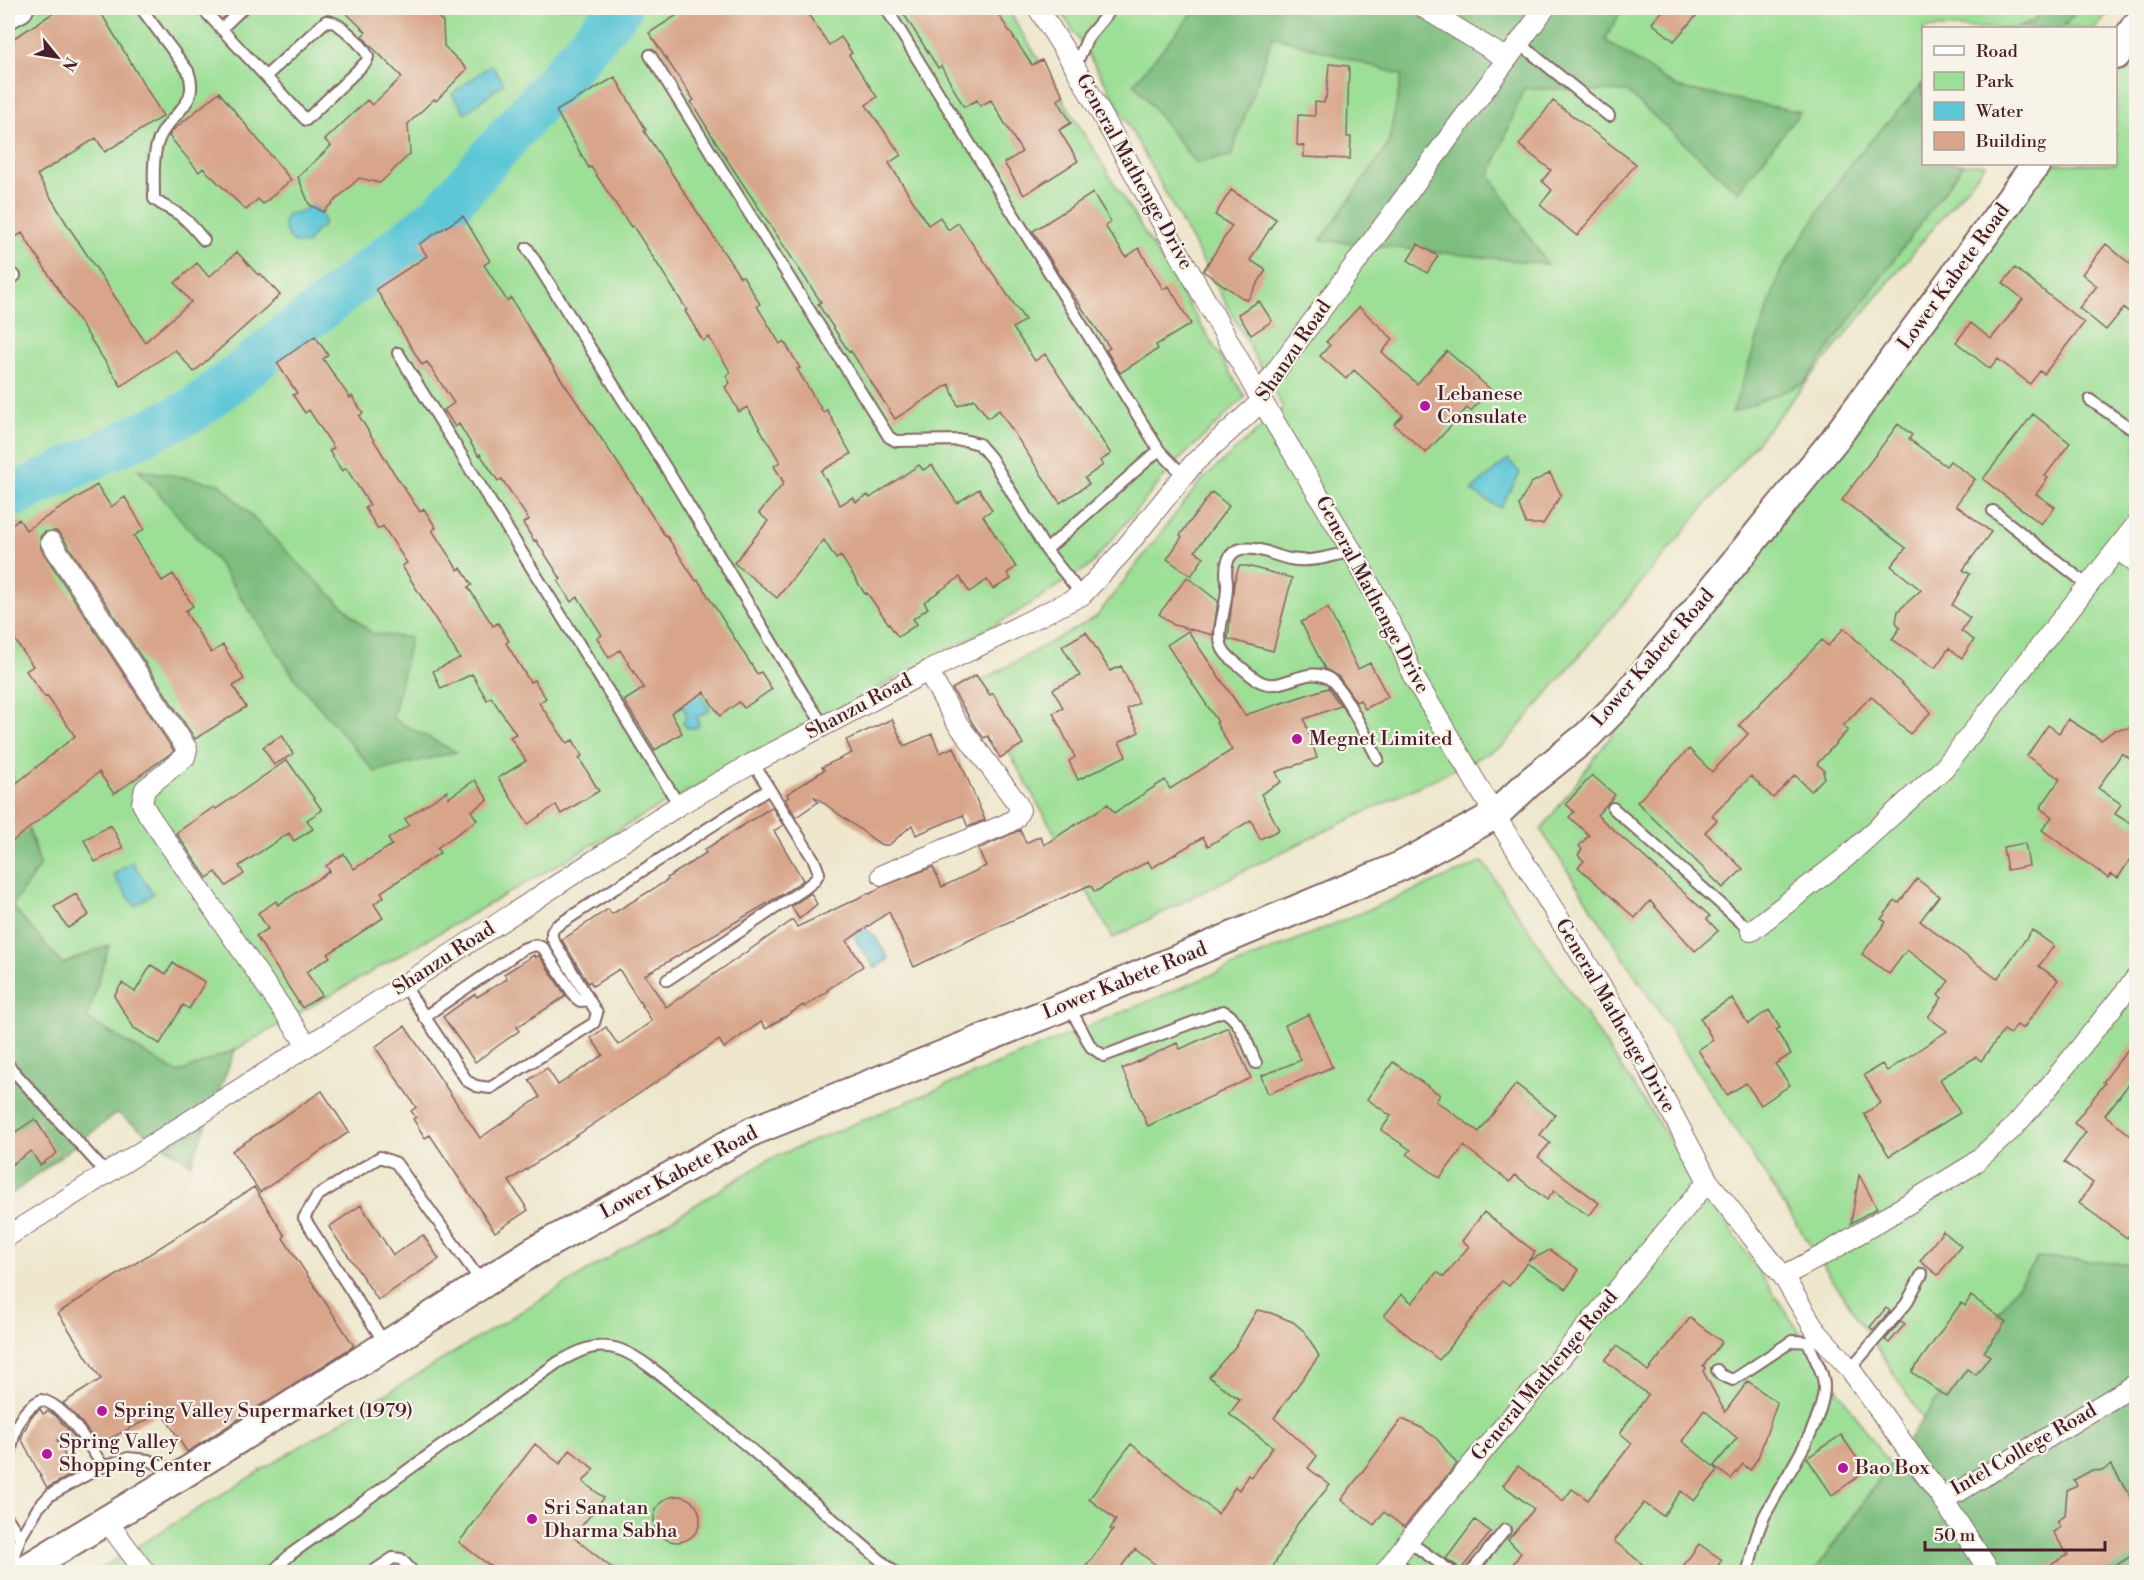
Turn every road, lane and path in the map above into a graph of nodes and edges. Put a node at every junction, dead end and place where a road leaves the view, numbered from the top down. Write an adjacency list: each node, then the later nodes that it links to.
1 (19, 8): 10 (main road)
2 (141, 8): 21 (lane)
3 (202, 8): 12 (lane)
4 (243, 8): 12 (lane)
5 (886, 8): 27 (lane)
6 (1038, 8): 17 (street, General Mathenge Drive)
7 (1112, 8): 17 (lane)
8 (1424, 8): 16 (street)
9 (1545, 8): 13 (street, Shanzu Road)
10 (8, 14)
11 (2136, 26): 14 (main road)
12 (221, 29): 18 (lane)
13 (1519, 43): 16 (street, Shanzu Road); 19 (lane)
14 (2117, 52)
15 (650, 55): 32 (lane)
16 (1507, 59): 25 (street, Shanzu Road)
17 (1075, 67): 25 (street, General Mathenge Drive)
18 (266, 76): 18 (lane)
19 (1609, 116)
20 (2035, 165): 45 (main road, Lower Kabete Road)
21 (204, 240)
22 (528, 248): 39 (lane)
23 (398, 353): 43 (lane)
24 (2090, 400): 26 (lane)
25 (1262, 401): 28 (street, Shanzu Road); 34 (street, General Mathenge Drive)
26 (2136, 432)
27 (1159, 450): 28 (lane); 32 (lane)
28 (1184, 476): 37 (street, Shanzu Road)
29 (1993, 511): 36 (lane)
30 (2136, 525): 33 (street)
31 (51, 542): 54 (street)
32 (1046, 550): 37 (lane)
33 (2119, 550): 35 (street); 36 (street)
34 (1352, 551): 40 (lane); 45 (street, General Mathenge Drive)
35 (2136, 563)
36 (2089, 586): 47 (street)
37 (1082, 595): 38 (street, Shanzu Road)
38 (928, 671): 39 (street, Shanzu Road); 46 (street)
39 (824, 726): 41 (street, Shanzu Road)
40 (1378, 759)
41 (753, 763): 42 (lane); 43 (street, Shanzu Road)
42 (769, 789): 49 (lane); 51 (lane)
43 (679, 805): 50 (street, Shanzu Road)
44 (1613, 808): 47 (lane)
45 (1495, 815): 52 (main road, Lower Kabete Road); 58 (street, General Mathenge Drive)
46 (882, 875)
47 (1751, 931)
48 (2136, 978): 61 (street)
49 (667, 980)
50 (404, 985): 53 (lane); 54 (street, Shanzu Road)
51 (589, 1000): 53 (lane); 53 (lane)
52 (1068, 1005): 55 (lane); 62 (main road, Lower Kabete Road)
53 (424, 1017)
54 (308, 1045): 57 (street, Shanzu Road)
55 (1256, 1063)
56 (8, 1065): 57 (lane)
57 (106, 1173): 59 (street, Shanzu Road)
58 (1708, 1181): 61 (street, General Mathenge Drive); 76 (street, General Mathenge Road)
59 (8, 1236)
60 (1922, 1274): 65 (lane)
61 (1783, 1275): 63 (street, General Mathenge Drive)
62 (483, 1283): 64 (main road, Lower Kabete Road); 64 (lane)
63 (1813, 1336): 65 (street, General Mathenge Drive); 66 (lane); 88 (lane)
64 (387, 1345): 70 (main road, Lower Kabete Road)
65 (1850, 1369): 71 (street, General Mathenge Drive)
66 (1717, 1370)
67 (2136, 1384): 71 (street, Intel College Road)
68 (103, 1466): 69 (lane); 70 (lane); 75 (lane)
69 (8, 1468)
70 (183, 1474): 73 (main road, Lower Kabete Road)
71 (1942, 1498): 89 (street, General Mathenge Drive)
72 (8, 1519): 75 (lane)
73 (106, 1520): 79 (main road, Lower Kabete Road); 80 (street)
74 (1505, 1530): 87 (lane)
75 (20, 1538): 78 (lane)
76 (1408, 1541): 77 (street, General Mathenge Road); 86 (lane)
77 (1389, 1566): 85 (lane)
78 (8, 1572)
79 (21, 1572)
80 (145, 1572)
81 (272, 1572): 84 (lane)
82 (372, 1572): 83 (lane)
83 (413, 1572)
84 (894, 1572)
85 (1410, 1572)
86 (1452, 1572)
87 (1471, 1572)
88 (1748, 1572)
89 (1990, 1572)

